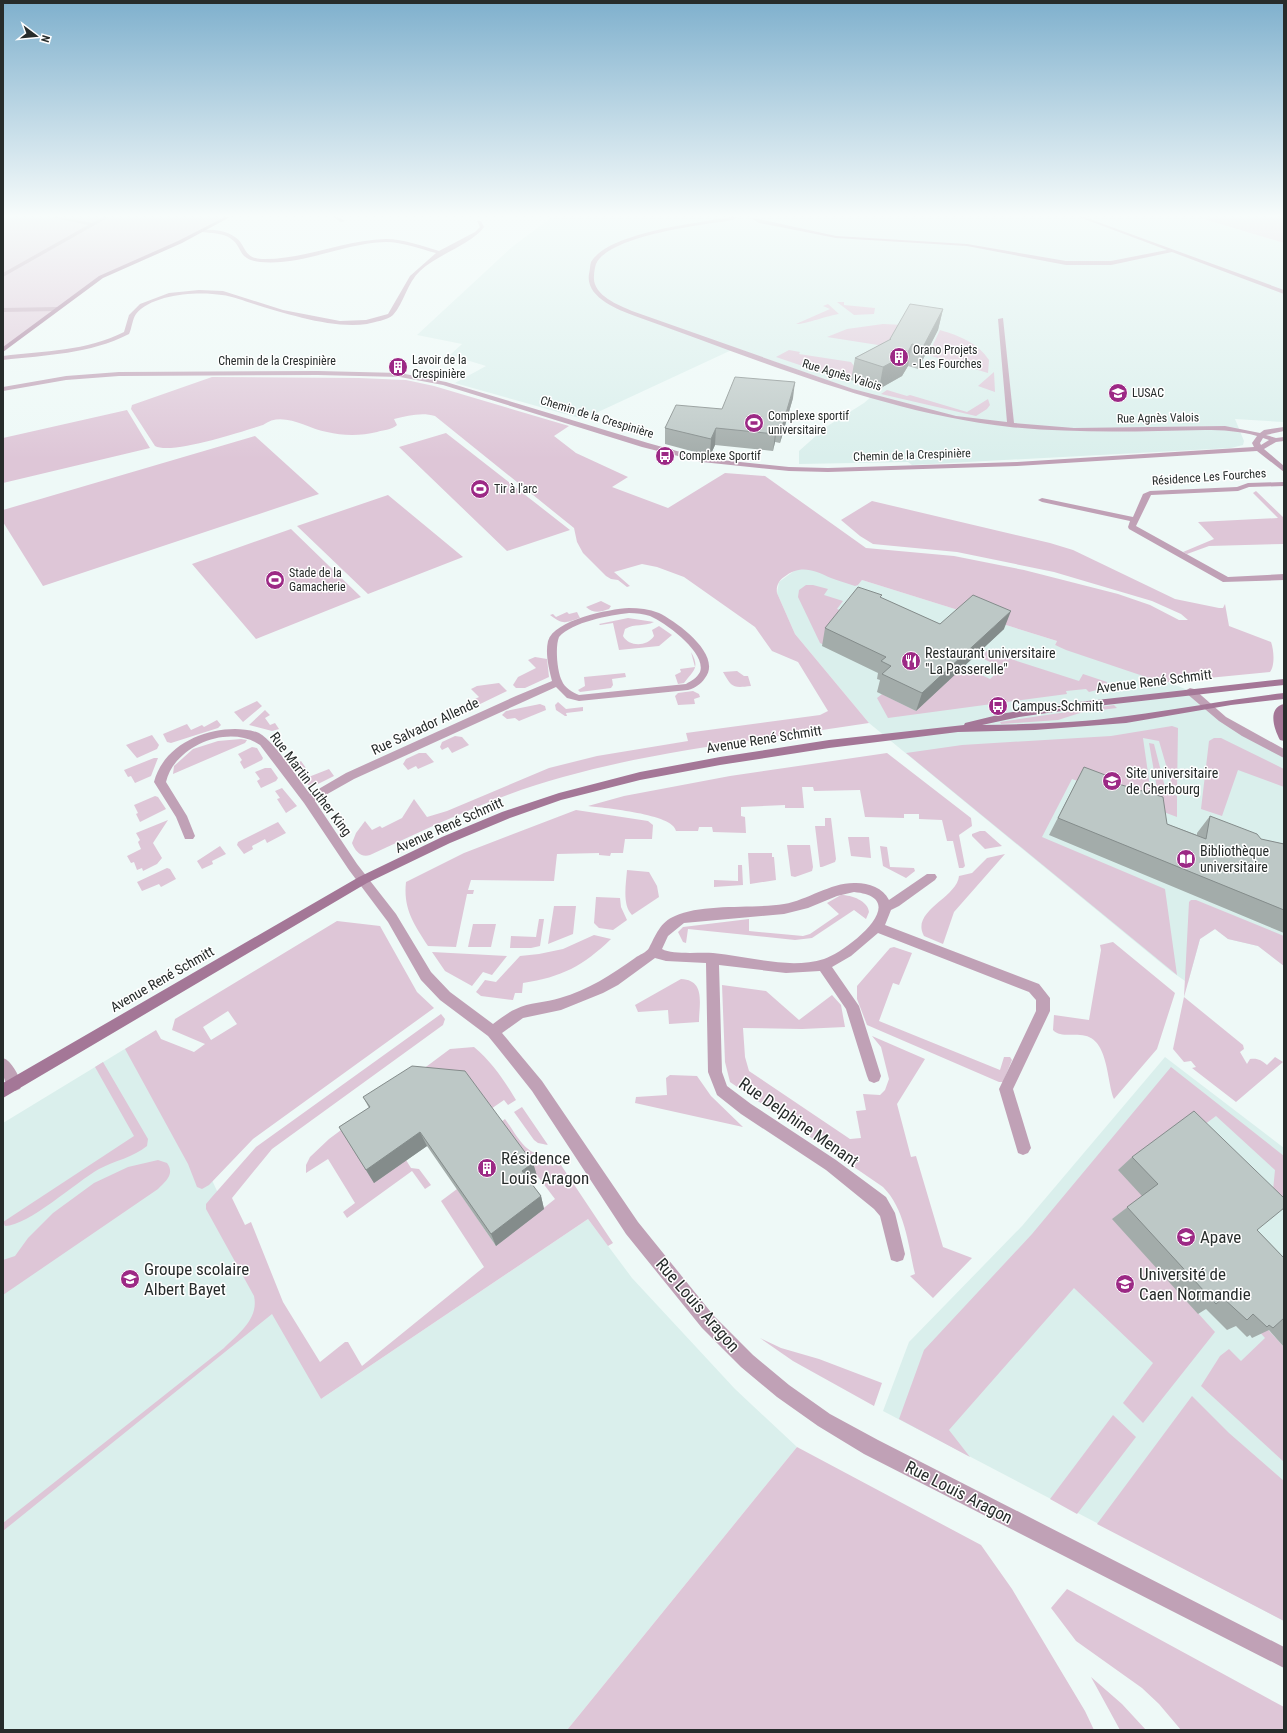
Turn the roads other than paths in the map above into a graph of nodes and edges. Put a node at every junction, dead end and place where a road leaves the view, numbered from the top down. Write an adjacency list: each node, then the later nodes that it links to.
1 (72, 298): 6 (main road)
2 (161, 298): 10 (street)
3 (240, 298): 4 (street)
4 (400, 298)
5 (606, 298): 12 (street, Rue Agnès Valois)
6 (57, 309): 7 (street); 9 (main road)
7 (3, 310)
8 (1001, 319): 12 (street)
9 (3, 350)
10 (3, 358)
11 (3, 389): 17 (street, Chemin de la Crespinière)
12 (1011, 425): 14 (street, Rue Agnès Valois)
13 (1284, 429): 14 (street)
14 (1260, 435): 16 (street, Rue Agnès Valois); 17 (street)
15 (1284, 439): 16 (street, Chemin de la Crespinière)
16 (1276, 440): 17 (street, Chemin de la Crespinière)
17 (1259, 449): 18 (street, Résidence Les Fourches)
18 (1284, 470)
19 (1284, 484): 21 (street, Résidence Les Fourches)
20 (1042, 500): 21 (street)
21 (1135, 520): 22 (street)
22 (1284, 577)
23 (1284, 682): 25 (main road, Avenue René Schmitt)
24 (557, 683): 24 (street); 32 (street, Rue Salvador Allende)
25 (1190, 691): 27 (street); 29 (main road, Avenue René Schmitt)
26 (1284, 696): 27 (main road, Avenue René Schmitt)
27 (1204, 707): 29 (main road, Avenue René Schmitt); 31 (street)
28 (1284, 707): 30 (main road)
29 (958, 728): 35 (main road, Avenue René Schmitt)
30 (1284, 737)
31 (1284, 754)
32 (308, 800): 33 (street, Rue Martin Luther King); 35 (street, Rue Martin Luther King)
33 (189, 836)
34 (931, 877): 36 (street)
35 (363, 880): 41 (street, Rue Louis Aragon); 44 (main road, Avenue René Schmitt)
36 (885, 907): 37 (street); 38 (street)
37 (876, 927): 40 (street); 46 (street)
38 (655, 951): 39 (street); 41 (street)
39 (712, 958): 40 (street); 47 (street, Rue Delphine Menant)
40 (823, 964): 43 (street)
41 (493, 1032): 48 (street, Rue Louis Aragon)
42 (3, 1064): 44 (street)
43 (874, 1076)
44 (16, 1084): 45 (main road, Avenue René Schmitt)
45 (3, 1091)
46 (1023, 1148)
47 (897, 1254)
48 (1284, 1658)

